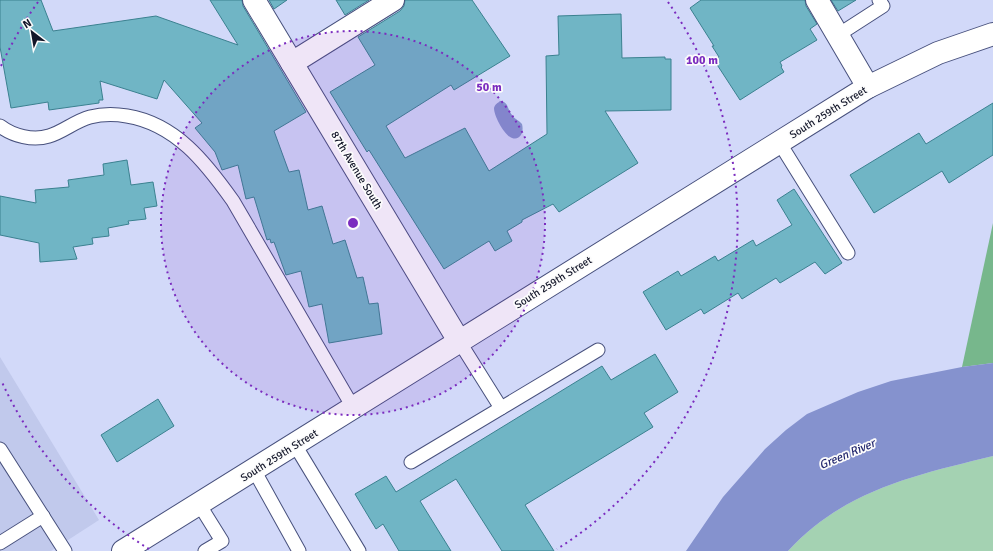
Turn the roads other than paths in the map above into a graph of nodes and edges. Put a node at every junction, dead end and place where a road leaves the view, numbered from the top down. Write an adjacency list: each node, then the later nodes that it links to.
1 (254, 0): 7 (street, 87th Avenue South)
2 (393, 0): 7 (street)
3 (817, 0): 6 (street)
4 (879, 0): 6 (lane)
5 (993, 34): 8 (street, South 259th Street)
6 (838, 35): 8 (street)
7 (292, 63): 12 (street, 87th Avenue South)
8 (868, 87): 10 (street, South 259th Street)
9 (0, 126): 14 (lane)
10 (779, 142): 11 (lane); 12 (street, South 259th Street)
11 (848, 253)
12 (459, 341): 14 (street, South 259th Street); 15 (lane)
13 (598, 350): 15 (lane)
14 (354, 408): 16 (street, South 259th Street)
15 (501, 408): 18 (lane)
16 (295, 445): 19 (street, South 259th Street); 28 (lane)
17 (0, 449): 21 (lane)
18 (411, 462)
19 (254, 470): 20 (street, South 259th Street); 27 (lane)
20 (199, 504): 23 (lane); 24 (street, South 259th Street)
21 (43, 516): 22 (lane); 25 (lane)
22 (0, 543)
23 (225, 546): 26 (lane)
24 (132, 548)
25 (65, 551)
26 (205, 551)
27 (299, 551)
28 (359, 551)

